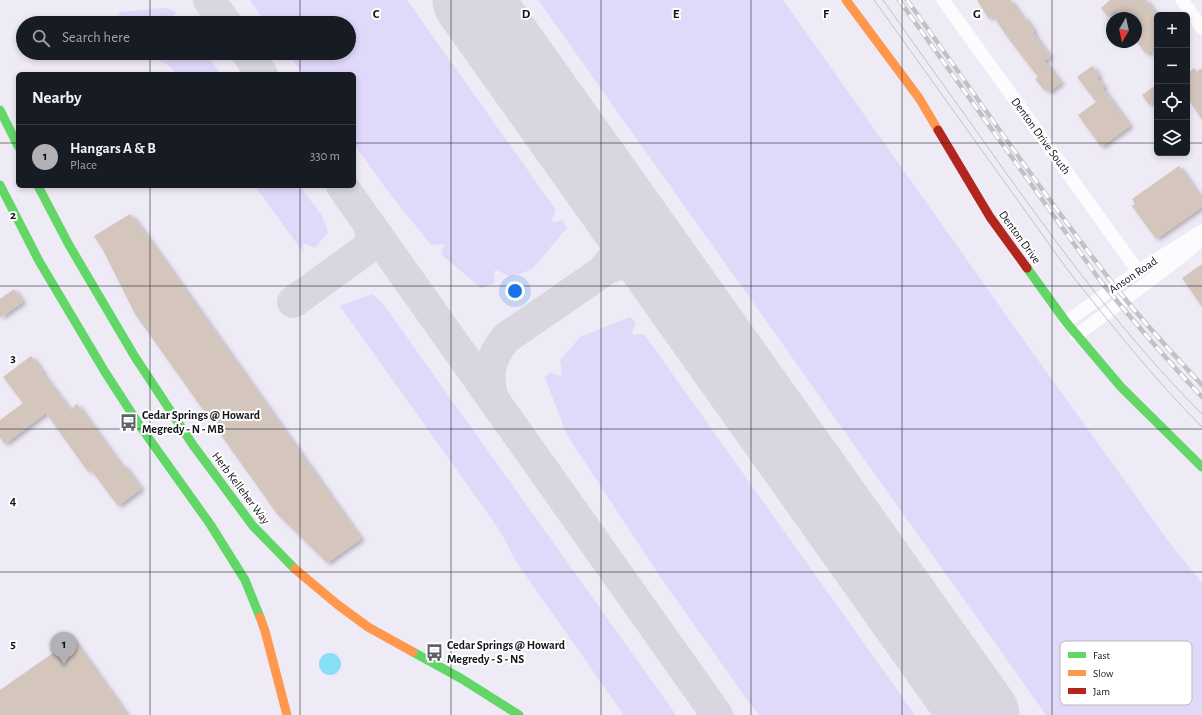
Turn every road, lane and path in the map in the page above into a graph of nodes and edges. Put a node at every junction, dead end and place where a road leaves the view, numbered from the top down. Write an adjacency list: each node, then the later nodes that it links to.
1 (846, 0): 12 (main road, Denton Drive)
2 (943, 0): 11 (street, Denton Drive South)
3 (1182, 0): 4 (street)
4 (1202, 28)
5 (0, 110): 6 (main road)
6 (16, 142)
7 (0, 185): 16 (main road)
8 (39, 188): 15 (main road, Herb Kelleher Way)
9 (1202, 231): 11 (street, Anson Road)
10 (1202, 240): 13 (street, Anson Road)
11 (1138, 271): 12 (street, Anson Road)
12 (1066, 322): 13 (main road, Denton Drive)
13 (1077, 335): 14 (main road, Denton Drive)
14 (1202, 467)
15 (462, 679): 17 (street); 18 (main road, Herb Kelleher Way)
16 (287, 715)
17 (500, 715)
18 (519, 715)

